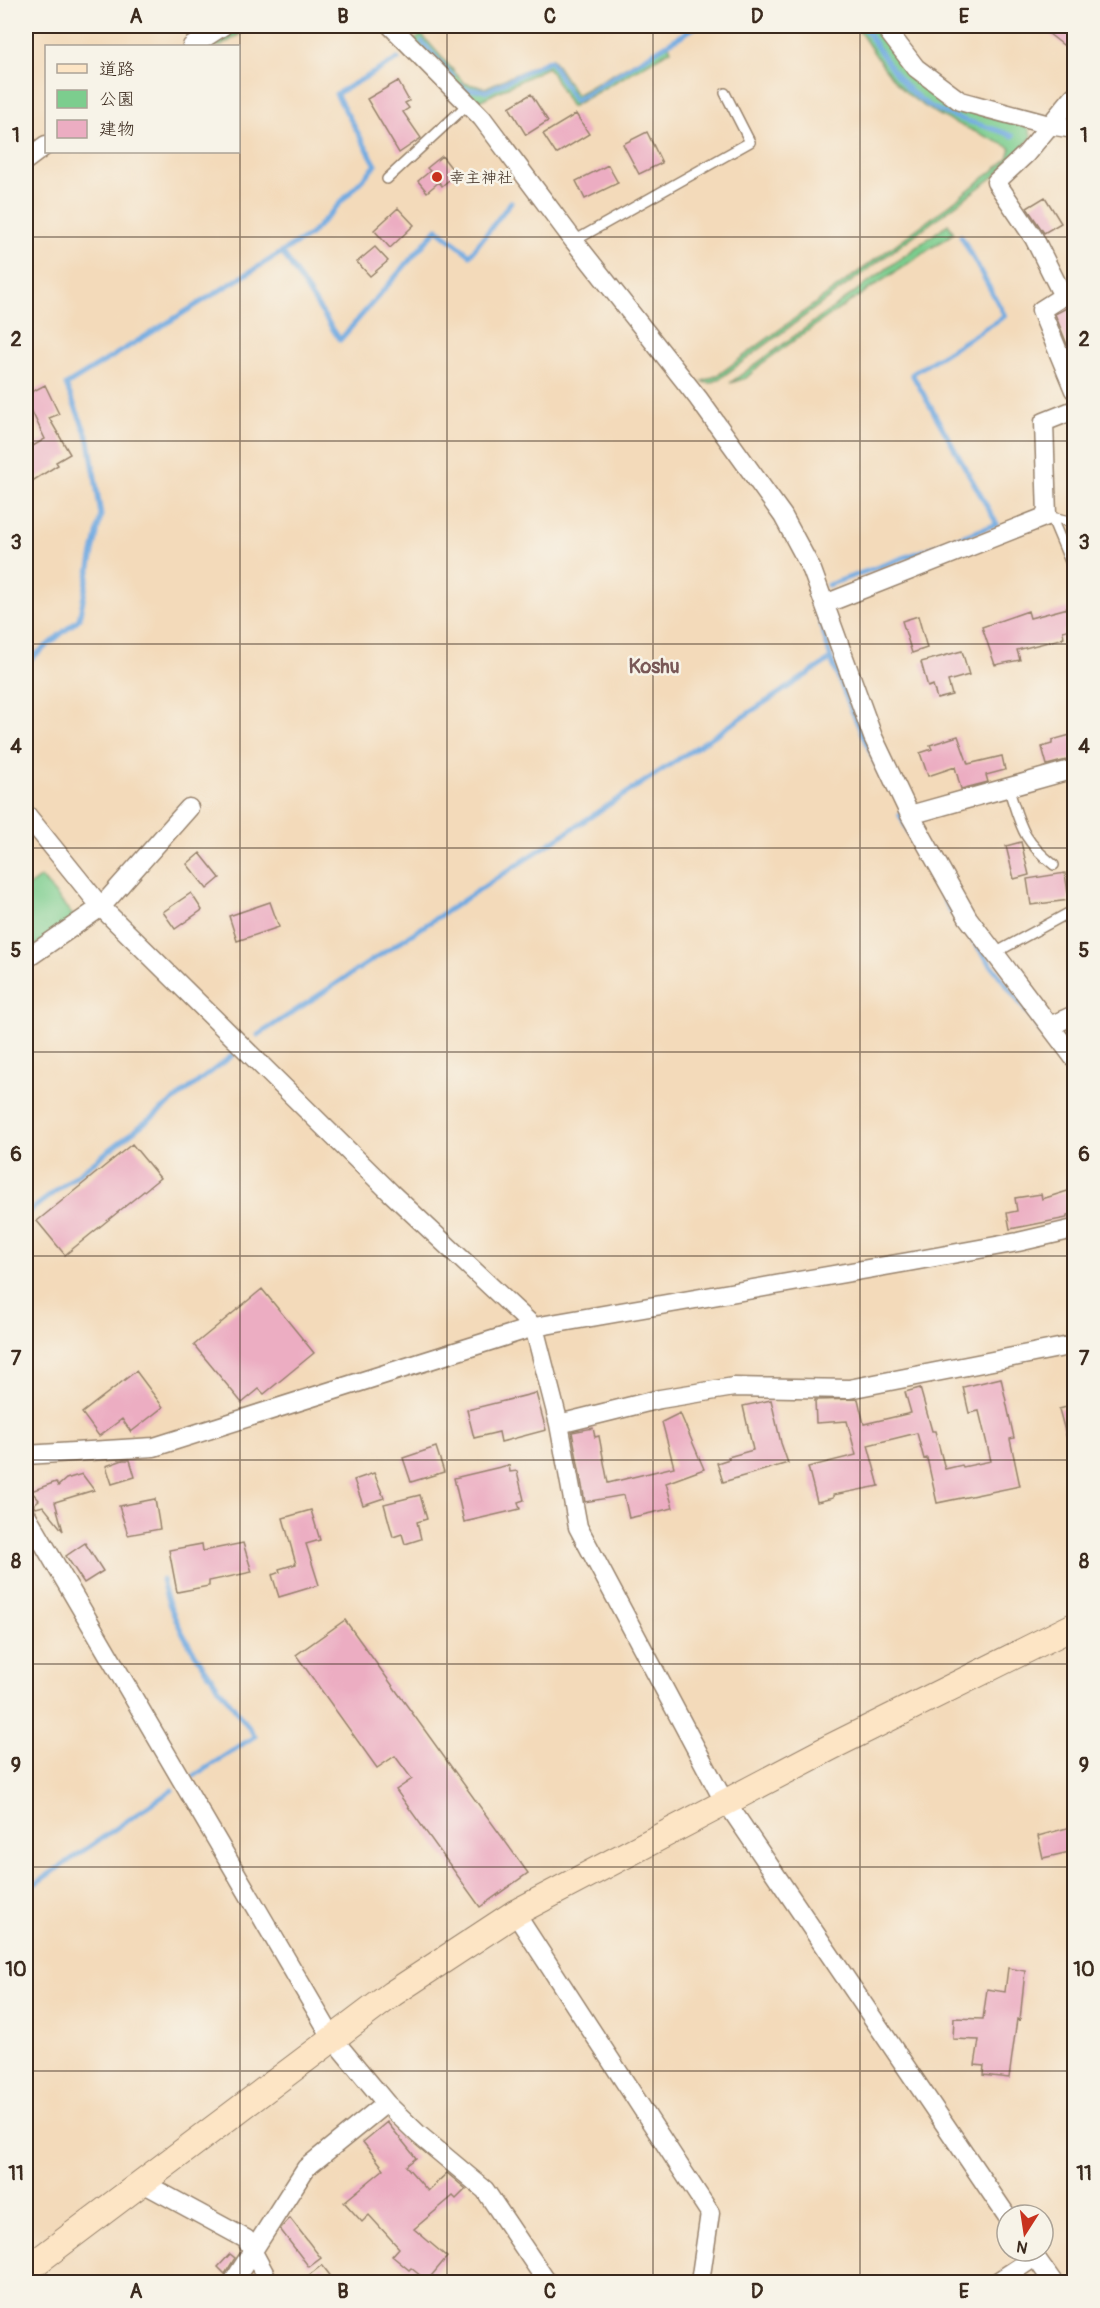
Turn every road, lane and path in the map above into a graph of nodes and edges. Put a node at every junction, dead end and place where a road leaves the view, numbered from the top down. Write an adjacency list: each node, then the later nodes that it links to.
1 (223, 26): 4 (street)
2 (391, 26): 7 (street)
3 (884, 26): 8 (street)
4 (194, 45)
5 (725, 93): 13 (lane)
6 (1074, 96): 8 (street)
7 (468, 104): 12 (lane); 13 (street)
8 (1049, 125): 9 (street); 14 (street)
9 (1074, 129)
10 (45, 146): 11 (street)
11 (26, 159)
12 (387, 179)
13 (574, 241): 20 (street)
14 (1068, 293): 15 (street)
15 (1074, 390)
16 (1074, 410): 17 (street)
17 (1047, 516): 18 (lane); 19 (lane); 20 (street)
18 (1074, 525)
19 (1074, 571)
20 (825, 604): 25 (street)
21 (1074, 769): 22 (street)
22 (1008, 788): 25 (street); 26 (lane)
23 (189, 808): 27 (street)
24 (26, 814): 27 (street)
25 (910, 815): 29 (street)
26 (1054, 865)
27 (101, 907): 30 (street); 35 (street)
28 (1074, 910): 29 (lane)
29 (995, 953): 32 (street)
30 (26, 959)
31 (1074, 1015): 32 (street)
32 (1050, 1026): 33 (street)
33 (1074, 1058)
34 (1074, 1229): 35 (street)
35 (534, 1327): 37 (street); 38 (street)
36 (1074, 1346): 37 (street)
37 (558, 1424): 41 (street)
38 (26, 1455)
39 (26, 1514): 43 (street)
40 (1074, 1626): 41 (street)
41 (725, 1802): 42 (street); 46 (street)
42 (515, 1913): 43 (street); 54 (street)
43 (333, 2039): 44 (street); 45 (street)
44 (386, 2103): 47 (street); 53 (street)
45 (143, 2183): 47 (street); 50 (street)
46 (998, 2203)
47 (253, 2251): 51 (street); 52 (street)
48 (1022, 2263): 55 (street)
49 (1039, 2263): 56 (street)
50 (26, 2270)
51 (233, 2283)
52 (269, 2283)
53 (547, 2283)
54 (700, 2283)
55 (997, 2283)
56 (1053, 2283)

